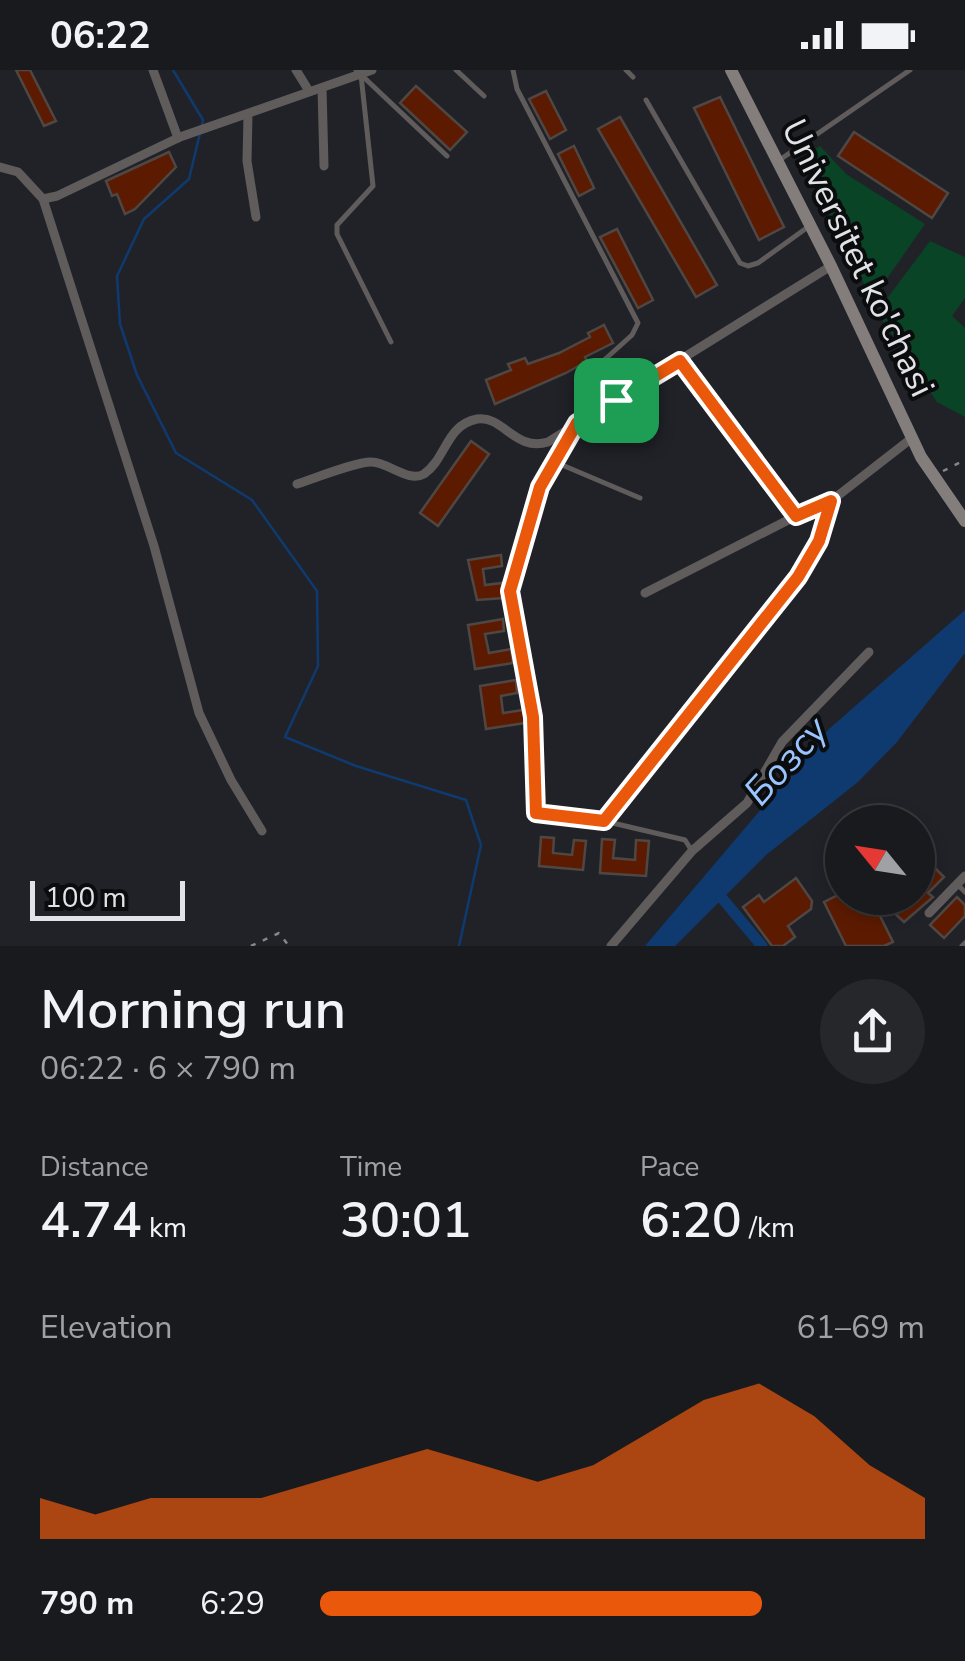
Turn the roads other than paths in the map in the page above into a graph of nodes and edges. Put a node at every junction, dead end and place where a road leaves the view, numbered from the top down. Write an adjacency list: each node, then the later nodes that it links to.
1 (153, 70): 16 (street)
2 (296, 70): 12 (street)
3 (372, 70): 9 (street)
4 (456, 70): 13 (lane)
5 (512, 70): 27 (lane)
6 (626, 70): 10 (lane)
7 (731, 70): 18 (main road, Universitet ko'chasi)
8 (910, 70): 18 (lane)
9 (358, 72): 11 (street); 17 (lane); 25 (lane)
10 (632, 77)
11 (322, 88): 12 (street); 19 (street)
12 (309, 92): 15 (street)
13 (484, 96)
14 (646, 100): 23 (lane)
15 (248, 114): 16 (street); 22 (street)
16 (180, 137): 21 (street)
17 (447, 156)
18 (778, 160): 23 (main road, Universitet ko'chasi)
19 (324, 166)
20 (0, 167): 21 (street)
21 (42, 199): 40 (street)
22 (256, 216)
23 (810, 226): 24 (main road, Universitet ko'chasi)
24 (831, 266): 26 (street); 29 (main road, Universitet ko'chasi)
25 (391, 342)
26 (680, 361): 27 (street); 34 (street)
27 (616, 400): 28 (street)
28 (577, 423): 30 (street); 31 (street)
29 (912, 438): 33 (street); 35 (main road, Universitet ko'chasi)
30 (555, 462): 32 (lane); 38 (street)
31 (297, 484)
32 (640, 498)
33 (831, 501): 34 (street); 39 (street)
34 (796, 516): 36 (street)
35 (965, 521)
36 (645, 593)
37 (869, 652): 41 (street)
38 (536, 813): 39 (lane)
39 (604, 821): 41 (lane)
40 (262, 831)
41 (692, 851): 44 (street)
42 (962, 884): 43 (street)
43 (935, 908)
44 (611, 946)

